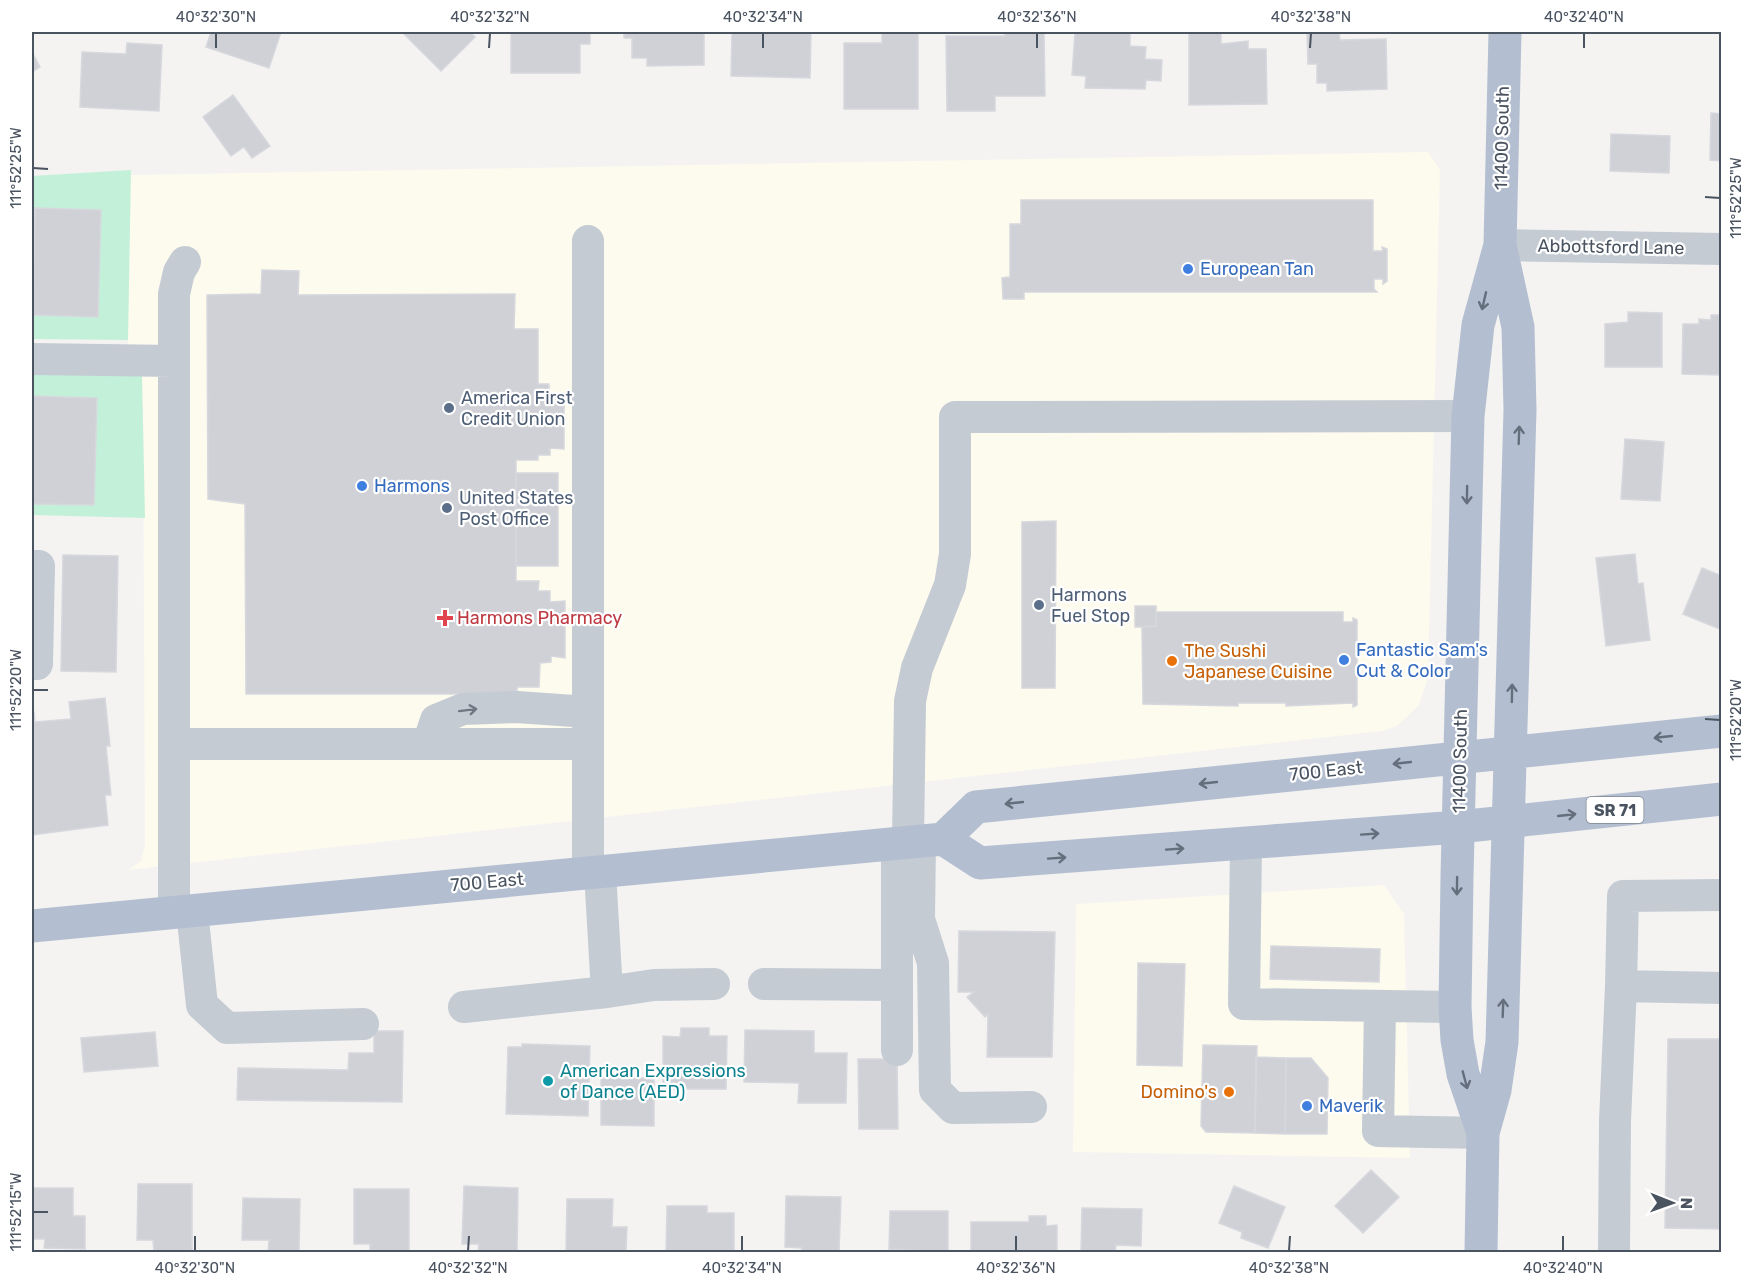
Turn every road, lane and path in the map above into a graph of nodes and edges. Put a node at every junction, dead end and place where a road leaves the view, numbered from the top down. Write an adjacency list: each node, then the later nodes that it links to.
1 (1505, 32): 3 (main road, 11400 South)
2 (588, 241): 11 (street)
3 (1500, 245): 4 (street, Abbottsford Lane); 8 (main road, 11400 South, one-way to 8); 16 (main road, 11400 South, one-way to 3)
4 (1722, 249)
5 (185, 262): 7 (street)
6 (32, 359): 7 (street)
7 (174, 361): 13 (street)
8 (1468, 416): 17 (main road, 11400 South, one-way to 17); 21 (street)
9 (32, 566): 10 (street)
10 (32, 664)
11 (588, 712): 14 (street, one-way to 11); 15 (street)
12 (1722, 731): 16 (main road, 700 East, one-way to 16)
13 (174, 744): 14 (street); 25 (street)
14 (428, 744): 15 (street)
15 (588, 744): 23 (street)
16 (1510, 751): 17 (main road, 700 East); 19 (main road, 11400 South)
17 (1460, 756): 20 (main road, 11400 South); 21 (main road, 700 East, one-way to 21)
18 (1722, 799): 19 (main road, SR 71, one-way to 18)
19 (1509, 822): 20 (main road, SR 71); 39 (main road, 11400 South, one-way to 19)
20 (1458, 827): 22 (main road, SR 71, one-way to 20); 35 (main road, 11400 South, one-way to 35)
21 (917, 842): 22 (main road, SR 71, one-way to 22); 23 (main road, 700 East); 29 (street); 38 (street)
22 (1246, 843): 33 (street)
23 (594, 872): 25 (main road, 700 East); 32 (street)
24 (1722, 895): 30 (street)
25 (183, 911): 26 (main road, 700 East); 36 (street)
26 (32, 926)
27 (714, 984): 32 (street)
28 (764, 984): 29 (street)
29 (896, 985): 37 (street)
30 (1621, 986): 31 (street); 41 (street)
31 (1722, 988)
32 (607, 992): 34 (street)
33 (1380, 1006): 35 (street); 39 (street)
34 (464, 1007)
35 (1455, 1007): 39 (main road, 11400 South, one-way to 39)
36 (363, 1024)
37 (897, 1050)
38 (1031, 1107)
39 (1483, 1133): 40 (main road, 11400 South)
40 (1481, 1252)
41 (1614, 1252)

